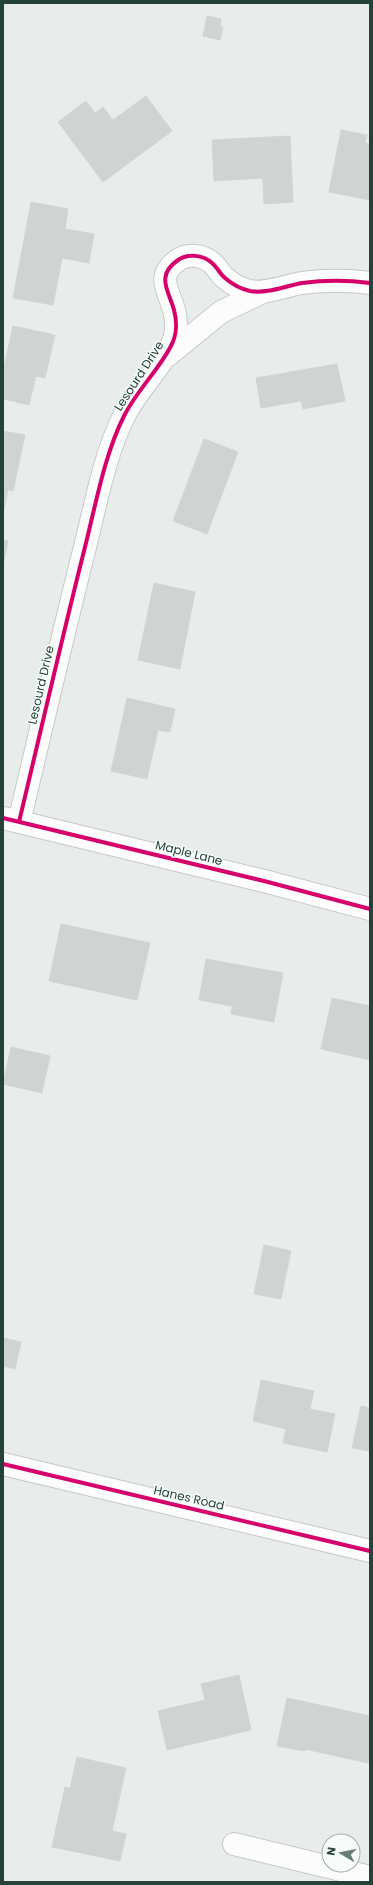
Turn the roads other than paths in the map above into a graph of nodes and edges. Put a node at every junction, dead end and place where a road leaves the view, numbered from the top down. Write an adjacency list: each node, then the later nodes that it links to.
1 (370, 284): 2 (street, Lesourd Drive)
2 (265, 291): 3 (street, Lesourd Drive); 3 (street, Lesourd Drive)
3 (165, 357): 4 (street, Lesourd Drive)
4 (11, 820): 5 (street, Maple Lane)
5 (370, 908)
6 (3, 1464): 7 (street, Hanes Road)
7 (370, 1551)
8 (234, 1844): 9 (street)
9 (370, 1877)

